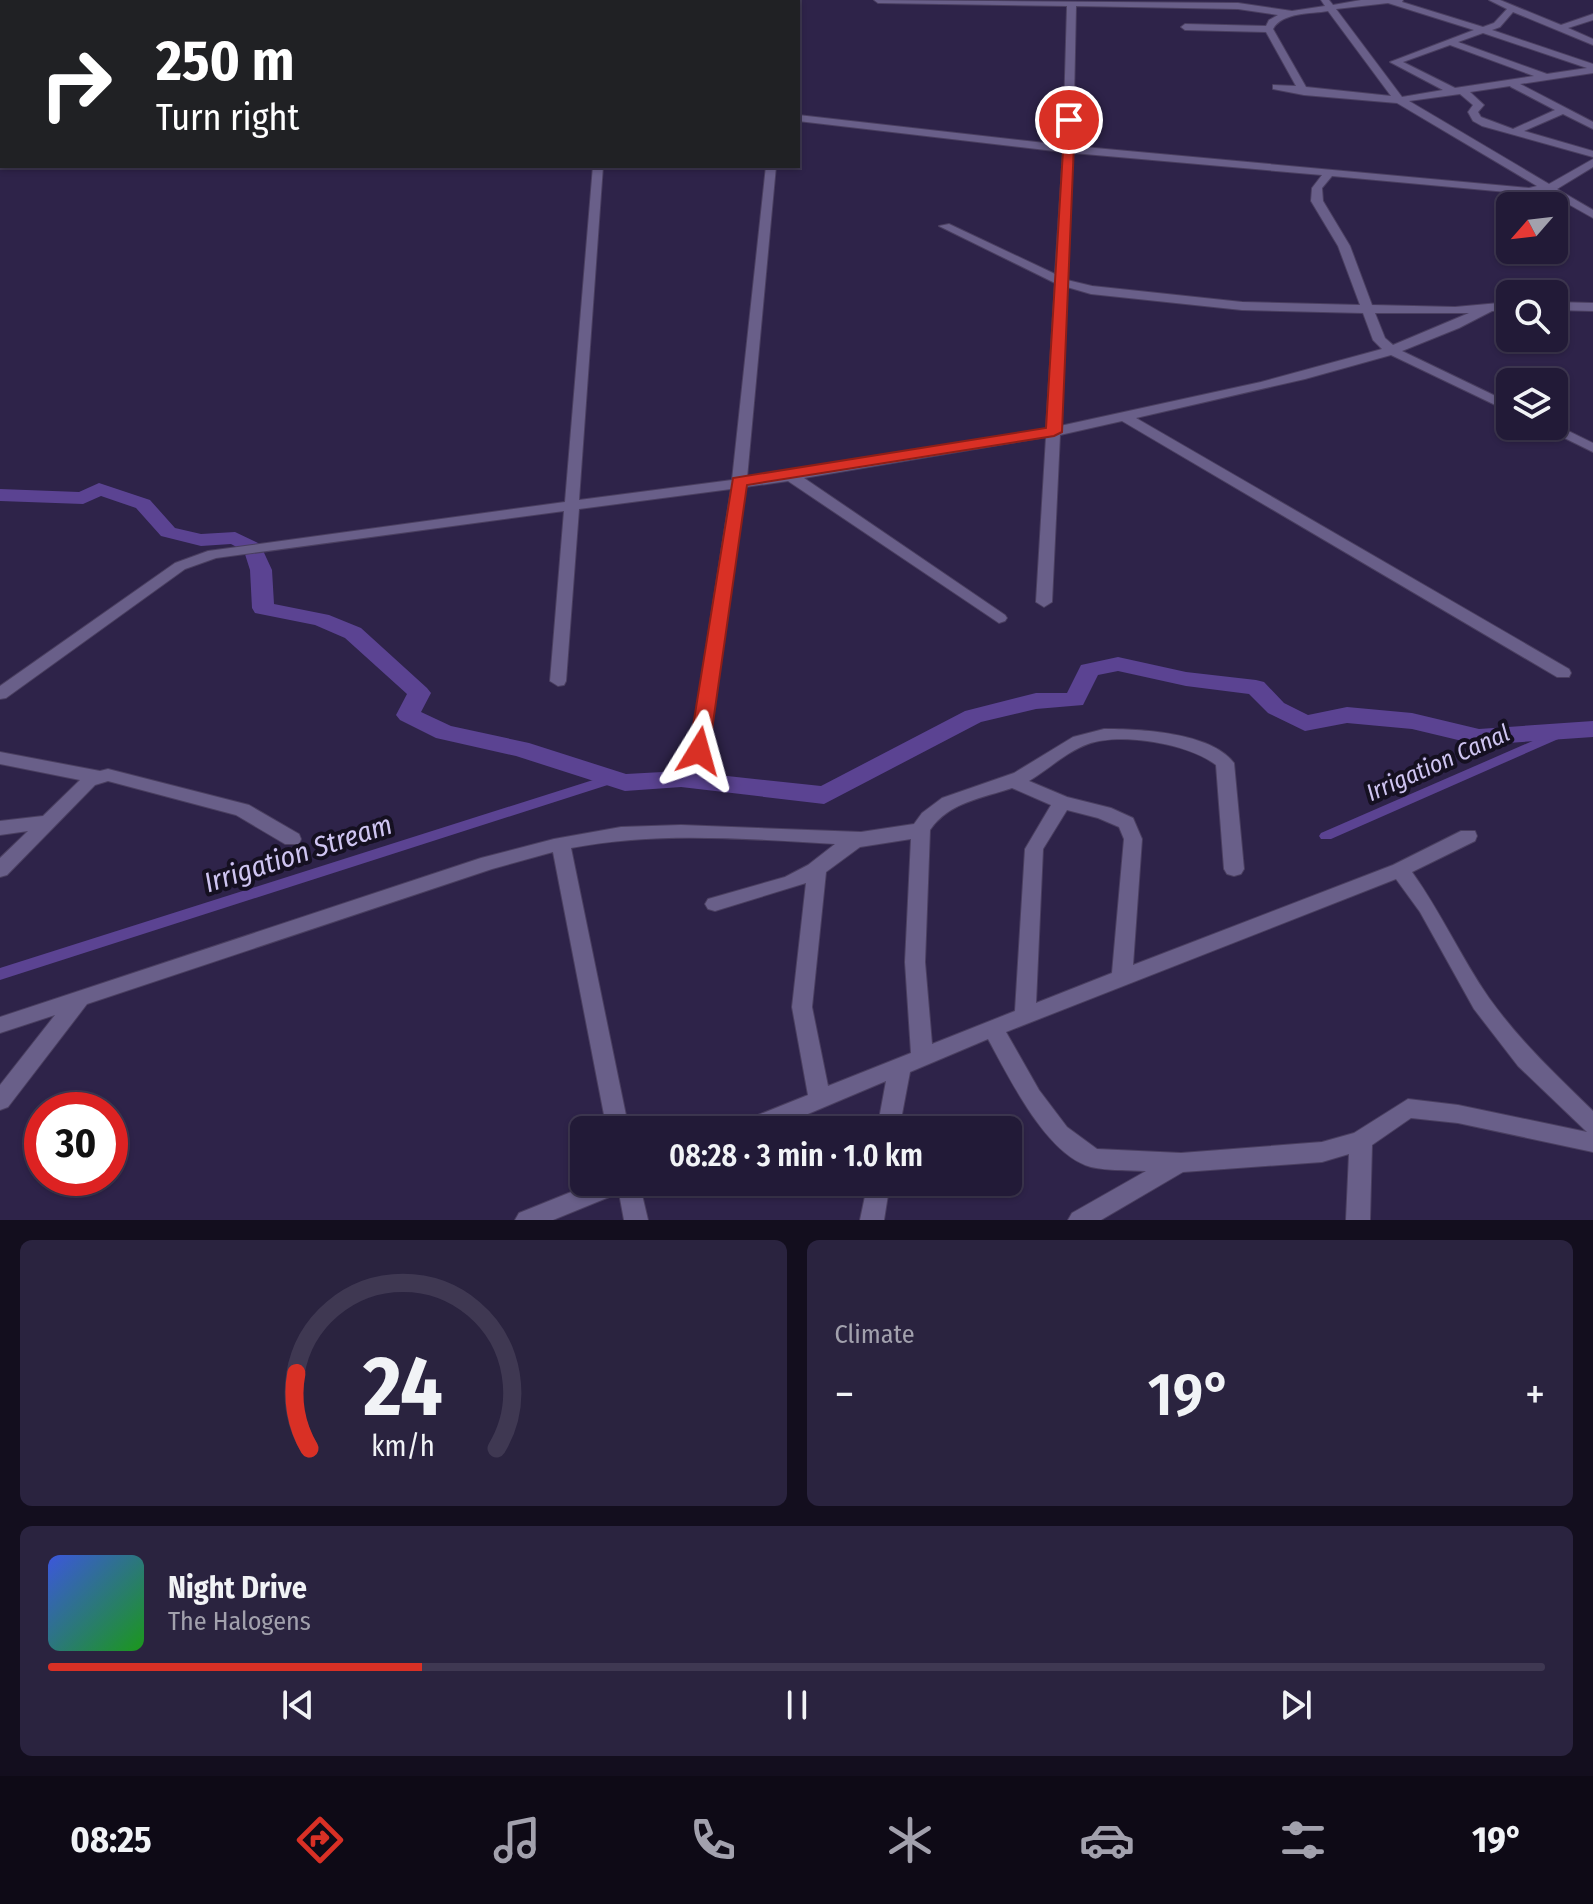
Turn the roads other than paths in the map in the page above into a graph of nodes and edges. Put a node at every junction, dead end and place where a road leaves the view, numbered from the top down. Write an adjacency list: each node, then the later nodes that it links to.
1 (878, 0): 6 (street)
2 (1399, 0): 5 (street)
3 (1493, 0): 8 (street)
4 (1526, 0): 8 (street)
5 (1390, 1): 7 (street); 14 (street)
6 (1072, 2): 9 (street); 31 (street)
7 (1327, 3): 9 (street); 20 (street)
8 (1508, 6): 12 (street); 15 (street)
9 (1285, 14): 13 (street)
10 (1590, 20): 12 (street)
11 (1185, 27): 13 (street)
12 (1561, 28): 17 (street)
13 (1269, 29): 24 (street)
14 (1469, 29): 15 (street); 16 (street)
15 (1483, 30): 19 (street)
16 (1449, 42): 18 (street); 21 (street)
17 (1593, 42)
18 (1395, 62): 20 (street); 25 (street)
19 (1593, 68): 21 (street)
20 (1376, 71): 26 (street)
21 (1548, 78): 22 (street)
22 (1514, 85): 25 (street); 27 (street)
23 (1276, 87): 24 (street)
24 (1304, 92): 26 (street)
25 (1460, 93): 26 (street); 30 (street)
26 (1399, 100): 37 (street)
27 (1565, 110): 29 (street); 30 (street)
28 (800, 118): 31 (street)
29 (1593, 126)
30 (1514, 132): 32 (street)
31 (1068, 149): 36 (street); 40 (street)
32 (1593, 154)
33 (1593, 162): 37 (street)
34 (598, 168): 54 (street)
35 (771, 168): 53 (street)
36 (1330, 172): 37 (street); 45 (street)
37 (1546, 188): 38 (street)
38 (1593, 215)
39 (945, 226): 40 (street)
40 (1062, 282): 45 (street); 49 (street)
41 (1568, 306): 43 (street)
42 (1496, 307): 44 (street)
43 (1593, 307)
44 (1489, 308): 45 (street); 46 (street)
45 (1367, 309): 46 (street)
46 (1391, 350): 47 (street); 48 (street)
47 (1496, 401)
48 (1126, 418): 49 (street); 57 (street)
49 (1054, 432): 52 (street); 55 (street)
50 (1568, 436): 51 (street)
51 (1593, 448)
52 (788, 474): 53 (street); 56 (street)
53 (739, 481): 54 (street); 60 (street)
54 (572, 503): 58 (street); 59 (street)
55 (1044, 602)
56 (999, 618)
57 (1563, 673)
58 (558, 681)
59 (0, 694)
60 (699, 751)
61 (0, 758): 62 (street)
62 (98, 777): 65 (street); 69 (street)
63 (1013, 781): 64 (street); 67 (street); 73 (street)
64 (1062, 802): 77 (street); 79 (street)
65 (51, 821): 66 (street); 74 (street)
66 (0, 828)
67 (921, 829): 70 (street); 82 (street)
68 (1468, 836): 75 (street)
69 (292, 839)
70 (862, 839): 71 (street); 72 (street)
71 (561, 844): 78 (street); 86 (street)
72 (817, 869): 76 (street); 84 (street)
73 (1234, 869)
74 (0, 870)
75 (1400, 870): 77 (street); 89 (street)
76 (715, 904)
77 (1122, 977): 79 (street)
78 (80, 998): 80 (street); 85 (street)
79 (1025, 1015): 81 (street)
80 (0, 1025)
81 (993, 1028): 82 (street); 92 (street)
82 (922, 1057): 83 (street)
83 (900, 1066): 84 (street); 88 (street)
84 (820, 1099): 87 (street)
85 (0, 1101)
86 (615, 1116)
87 (779, 1116)
88 (891, 1116)
89 (1593, 1125)
90 (1361, 1141): 91 (street); 92 (street); 100 (street)
91 (1593, 1143)
92 (1181, 1163): 99 (street)
93 (587, 1196): 96 (street)
94 (631, 1196): 97 (street)
95 (876, 1196): 98 (street)
96 (527, 1220)
97 (636, 1220)
98 (872, 1220)
99 (1080, 1220)
100 (1358, 1220)

